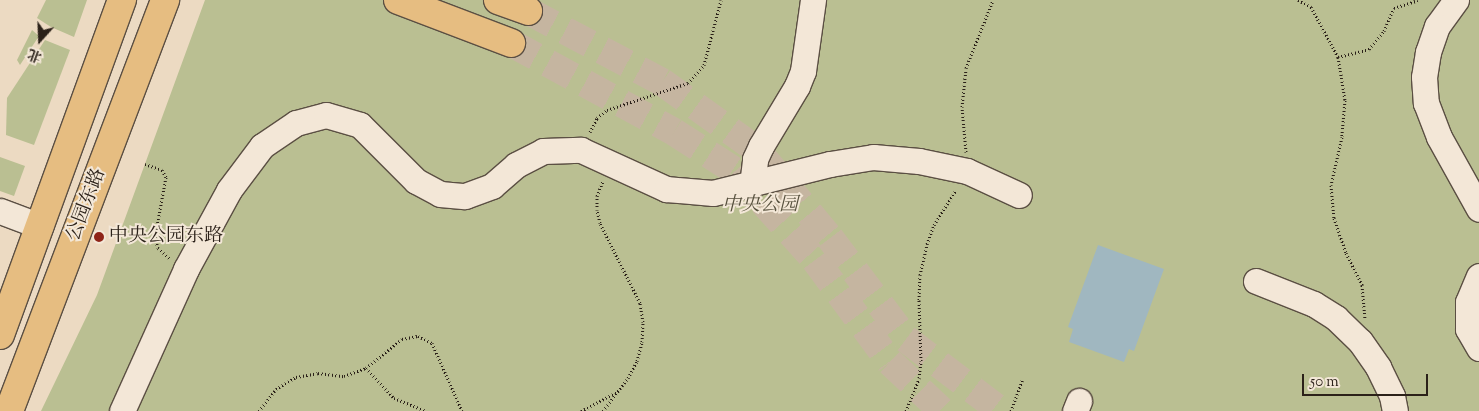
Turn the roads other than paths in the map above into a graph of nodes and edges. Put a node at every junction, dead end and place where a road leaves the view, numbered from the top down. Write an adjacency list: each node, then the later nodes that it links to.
1 (165, 0): 10 (main road, 公园东路)
2 (184, 0): 10 (main road)
3 (398, 0): 9 (main road)
4 (498, 0): 8 (main road)
5 (813, 0): 11 (street)
6 (1456, 0): 13 (street)
7 (121, 1): 15 (main road, 公园东路)
8 (528, 11)
9 (511, 43)
10 (111, 142): 20 (main road, 公园东路)
11 (752, 184): 12 (street); 21 (street)
12 (1019, 195)
13 (1479, 209)
14 (0, 211): 15 (street)
15 (40, 226): 18 (main road, 公园东路)
16 (1479, 276): 19 (street)
17 (1256, 281): 22 (street)
18 (0, 335)
19 (1479, 348)
20 (9, 411)
21 (122, 411)
22 (1396, 411)

